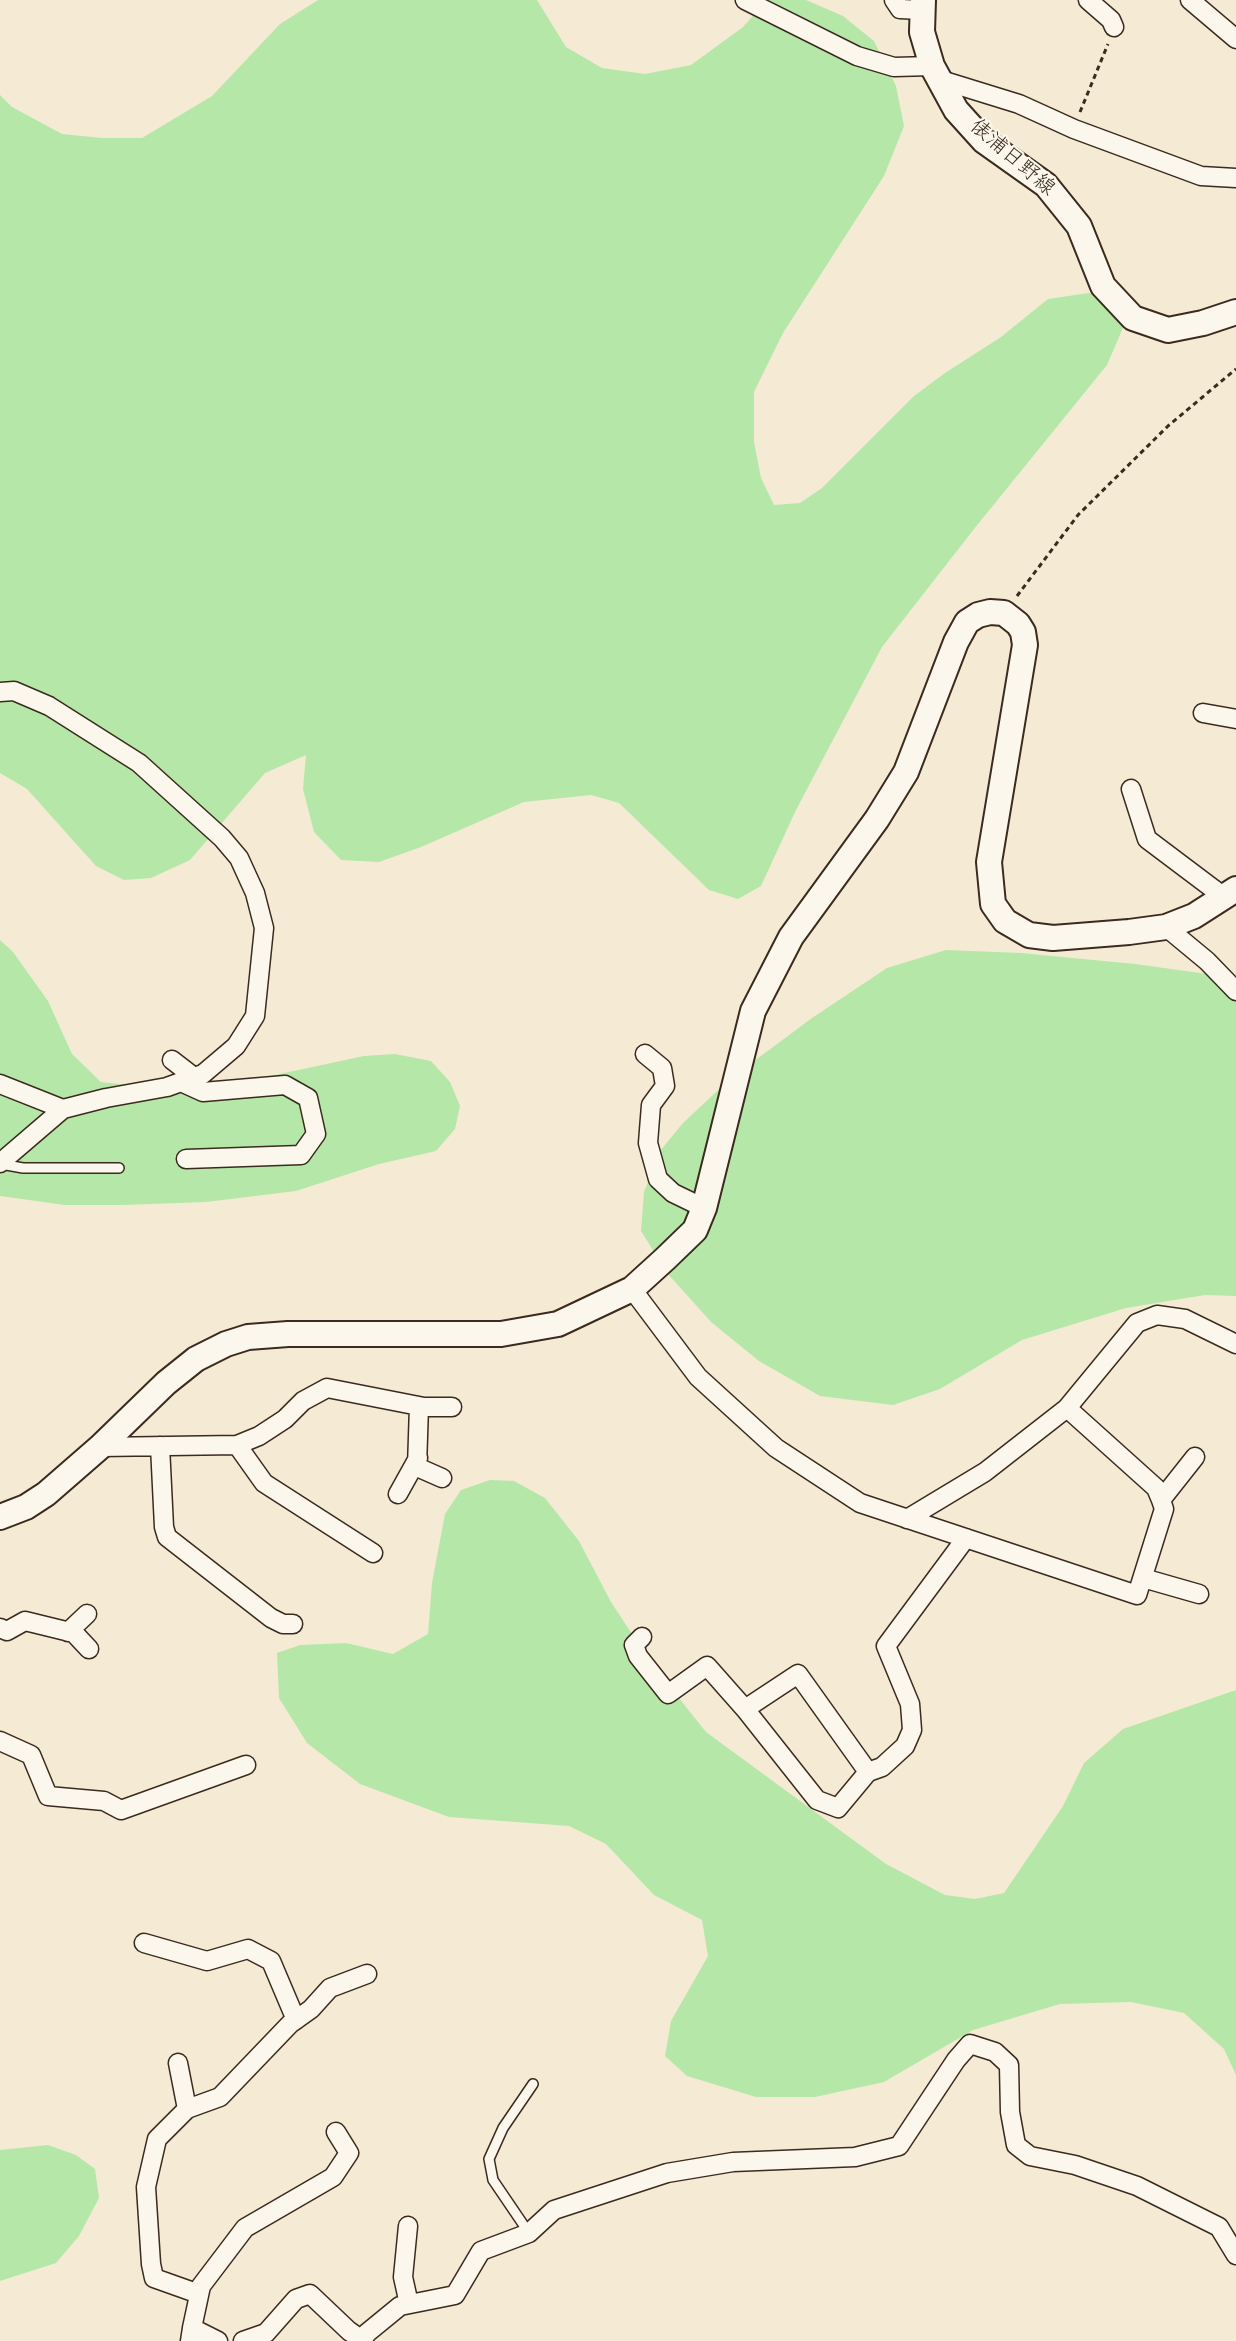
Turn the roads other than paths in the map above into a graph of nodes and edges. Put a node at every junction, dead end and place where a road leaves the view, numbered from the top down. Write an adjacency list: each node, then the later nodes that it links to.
1 (745, 0): 8 (street)
2 (894, 0): 5 (street)
3 (1088, 0): 6 (street)
4 (1190, 0): 7 (street)
5 (923, 5): 8 (street, 俵浦日野線)
6 (1114, 27)
7 (1236, 39)
8 (935, 72): 9 (street); 10 (street, 俵浦日野線)
9 (1236, 178)
10 (1236, 312)
11 (0, 692): 20 (street)
12 (1203, 713): 13 (street)
13 (1236, 719)
14 (1131, 789): 15 (street)
15 (1230, 893): 16 (street)
16 (1166, 927): 17 (street); 26 (street)
17 (1236, 991)
18 (645, 1054): 26 (street)
19 (172, 1060): 20 (street)
20 (187, 1080): 22 (street); 23 (street)
21 (0, 1084): 22 (street)
22 (62, 1109): 24 (street)
23 (186, 1159)
24 (0, 1164): 25 (lane)
25 (119, 1168)
26 (704, 1208): 27 (street)
27 (632, 1289): 34 (street); 41 (street)
28 (1236, 1344): 31 (street)
29 (419, 1406): 30 (street); 32 (street); 35 (street)
30 (452, 1407)
31 (1067, 1408): 39 (street); 41 (street)
32 (237, 1445): 33 (street); 43 (street)
33 (160, 1446): 34 (street); 47 (street)
34 (100, 1447): 40 (street)
35 (418, 1458): 37 (street); 38 (street)
36 (1195, 1458): 39 (street)
37 (442, 1478)
38 (398, 1494)
39 (1161, 1500): 44 (street)
40 (0, 1516)
41 (907, 1519): 42 (street)
42 (966, 1538): 44 (street); 55 (street)
43 (373, 1553)
44 (1143, 1578): 45 (street)
45 (1199, 1594)
46 (87, 1614): 49 (street)
47 (293, 1624)
48 (0, 1628): 49 (street)
49 (68, 1632): 51 (street)
50 (642, 1637): 52 (street)
51 (89, 1649)
52 (745, 1709): 55 (street); 55 (street)
53 (0, 1741): 54 (street)
54 (246, 1766)
55 (868, 1772)
56 (144, 1943): 58 (street)
57 (367, 1974): 58 (street)
58 (296, 2020): 61 (street)
59 (178, 2063): 61 (street)
60 (532, 2084): 64 (lane)
61 (187, 2110): 66 (street)
62 (336, 2132): 66 (street)
63 (408, 2226): 67 (street)
64 (529, 2233): 65 (street); 67 (street)
65 (1236, 2255)
66 (199, 2294): 68 (street)
67 (409, 2304): 71 (street)
68 (191, 2334): 69 (street)
69 (218, 2341)
70 (243, 2341): 71 (street)
71 (362, 2341)

